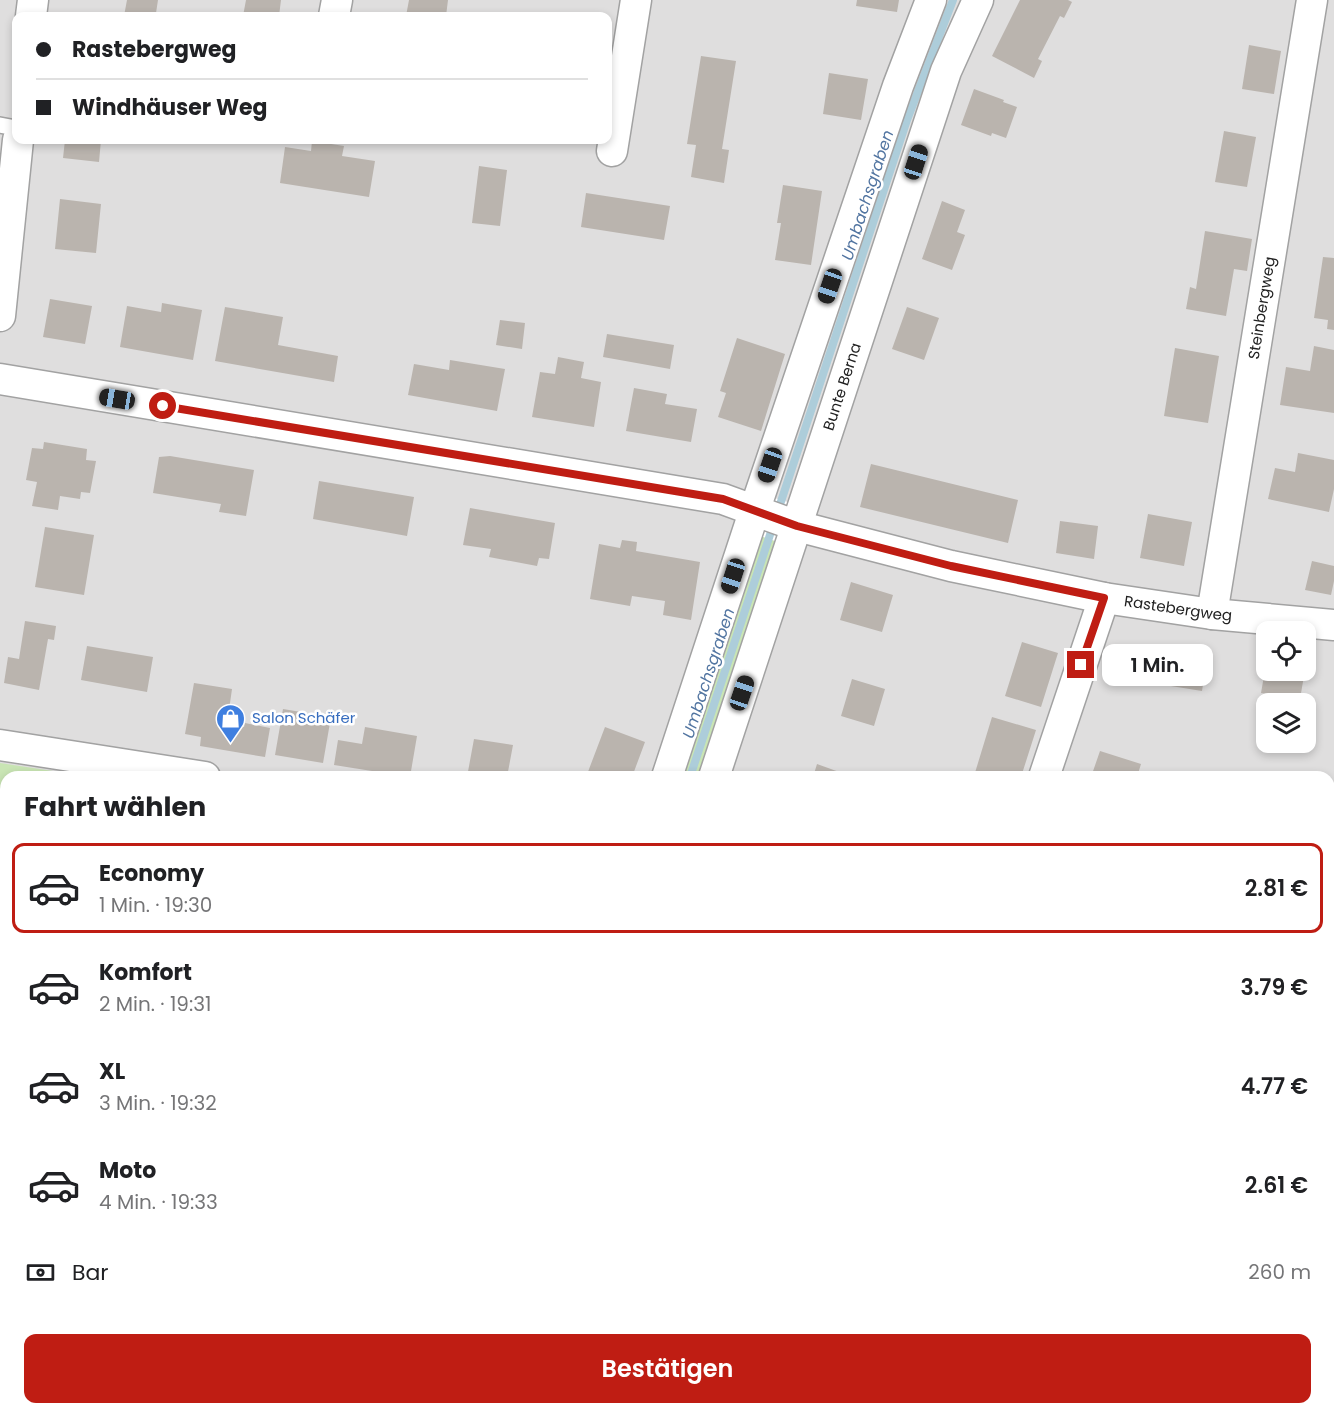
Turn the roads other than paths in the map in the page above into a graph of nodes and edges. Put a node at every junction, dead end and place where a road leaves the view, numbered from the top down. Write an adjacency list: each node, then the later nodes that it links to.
1 (636, 0): 6 (street)
2 (931, 0): 9 (street, Bunte Berna)
3 (978, 0): 9 (street, Bunte Berna)
4 (1312, 0): 11 (street, Steinbergweg)
5 (18, 144): 7 (street)
6 (612, 151)
7 (0, 316)
8 (0, 380): 9 (street, Rastebergweg)
9 (775, 518): 10 (street, Rastebergweg); 15 (street, Bunte Berna); 16 (street, Bunte Berna)
10 (1104, 598): 11 (street, Rastebergweg); 17 (street)
11 (1212, 614): 12 (street, Rastebergweg)
12 (1334, 625)
13 (0, 745): 14 (street)
14 (167, 771)
15 (670, 771)
16 (715, 771)
17 (1046, 771)

